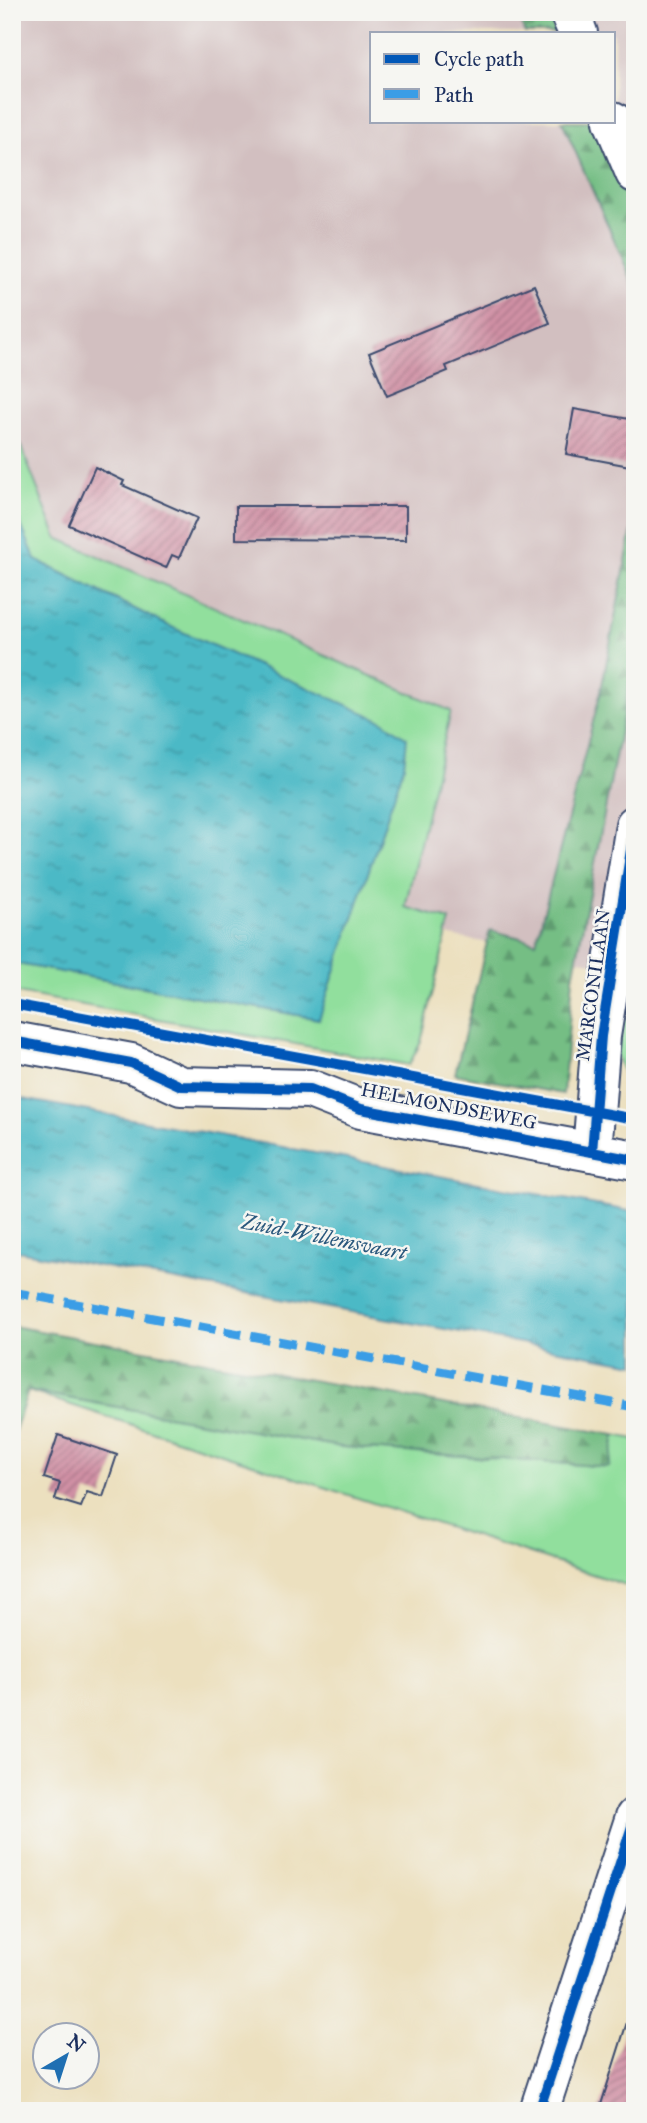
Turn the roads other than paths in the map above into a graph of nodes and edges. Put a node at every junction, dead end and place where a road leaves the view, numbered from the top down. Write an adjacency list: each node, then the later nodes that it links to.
1 (569, 12): 2 (street)
2 (578, 32)
3 (613, 122): 4 (street)
4 (635, 173)
5 (635, 825): 7 (street, MARCONILAAN)
6 (12, 1041): 7 (street, HELMONDSEWEG)
7 (592, 1152): 8 (street, HELMONDSEWEG)
8 (635, 1160)
9 (635, 1817): 10 (street)
10 (540, 2111)

